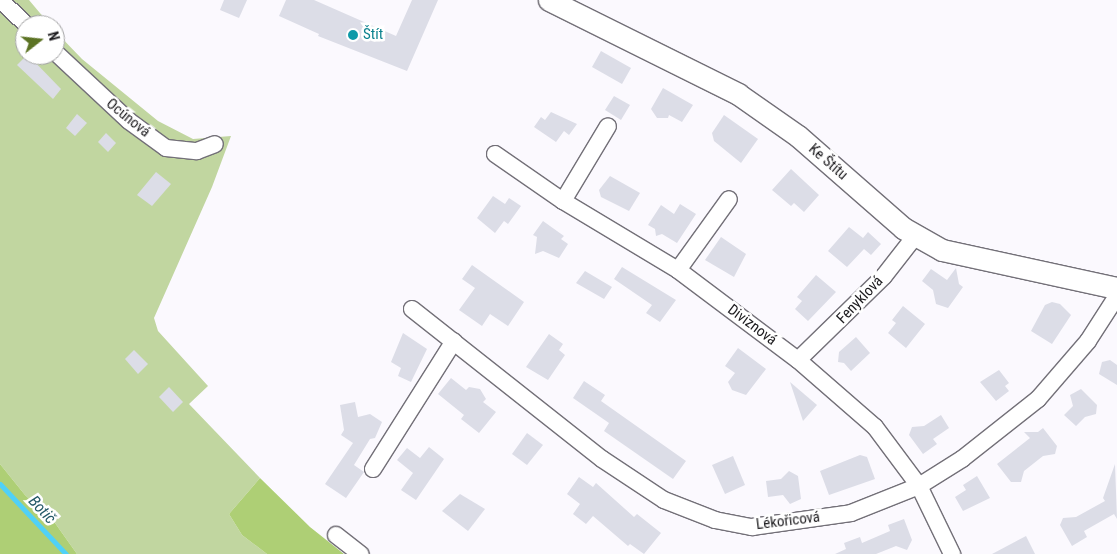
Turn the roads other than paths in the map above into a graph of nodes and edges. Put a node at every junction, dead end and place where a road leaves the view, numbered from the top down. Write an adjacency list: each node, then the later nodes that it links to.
1 (0, 0): 3 (street)
2 (549, 0): 10 (street, Ke Štítu)
3 (16, 15)
4 (65, 62): 6 (street, Ocúnová)
5 (608, 126): 9 (street)
6 (215, 144)
7 (494, 154): 9 (street, Diviznová)
8 (729, 199): 11 (street)
9 (563, 201): 11 (street, Diviznová)
10 (916, 235): 12 (street, Ke Štítu); 16 (street, Fenyklová)
11 (678, 270): 16 (street, Diviznová)
12 (1117, 288)
13 (1117, 296): 18 (street, Lékořicová)
14 (412, 309): 15 (street, Lékořicová)
15 (454, 341): 17 (street); 18 (street, Lékořicová)
16 (798, 360): 18 (street, Diviznová)
17 (373, 468)
18 (919, 486): 21 (street, Diviznová)
19 (336, 535): 20 (street)
20 (360, 554)
21 (952, 554)

